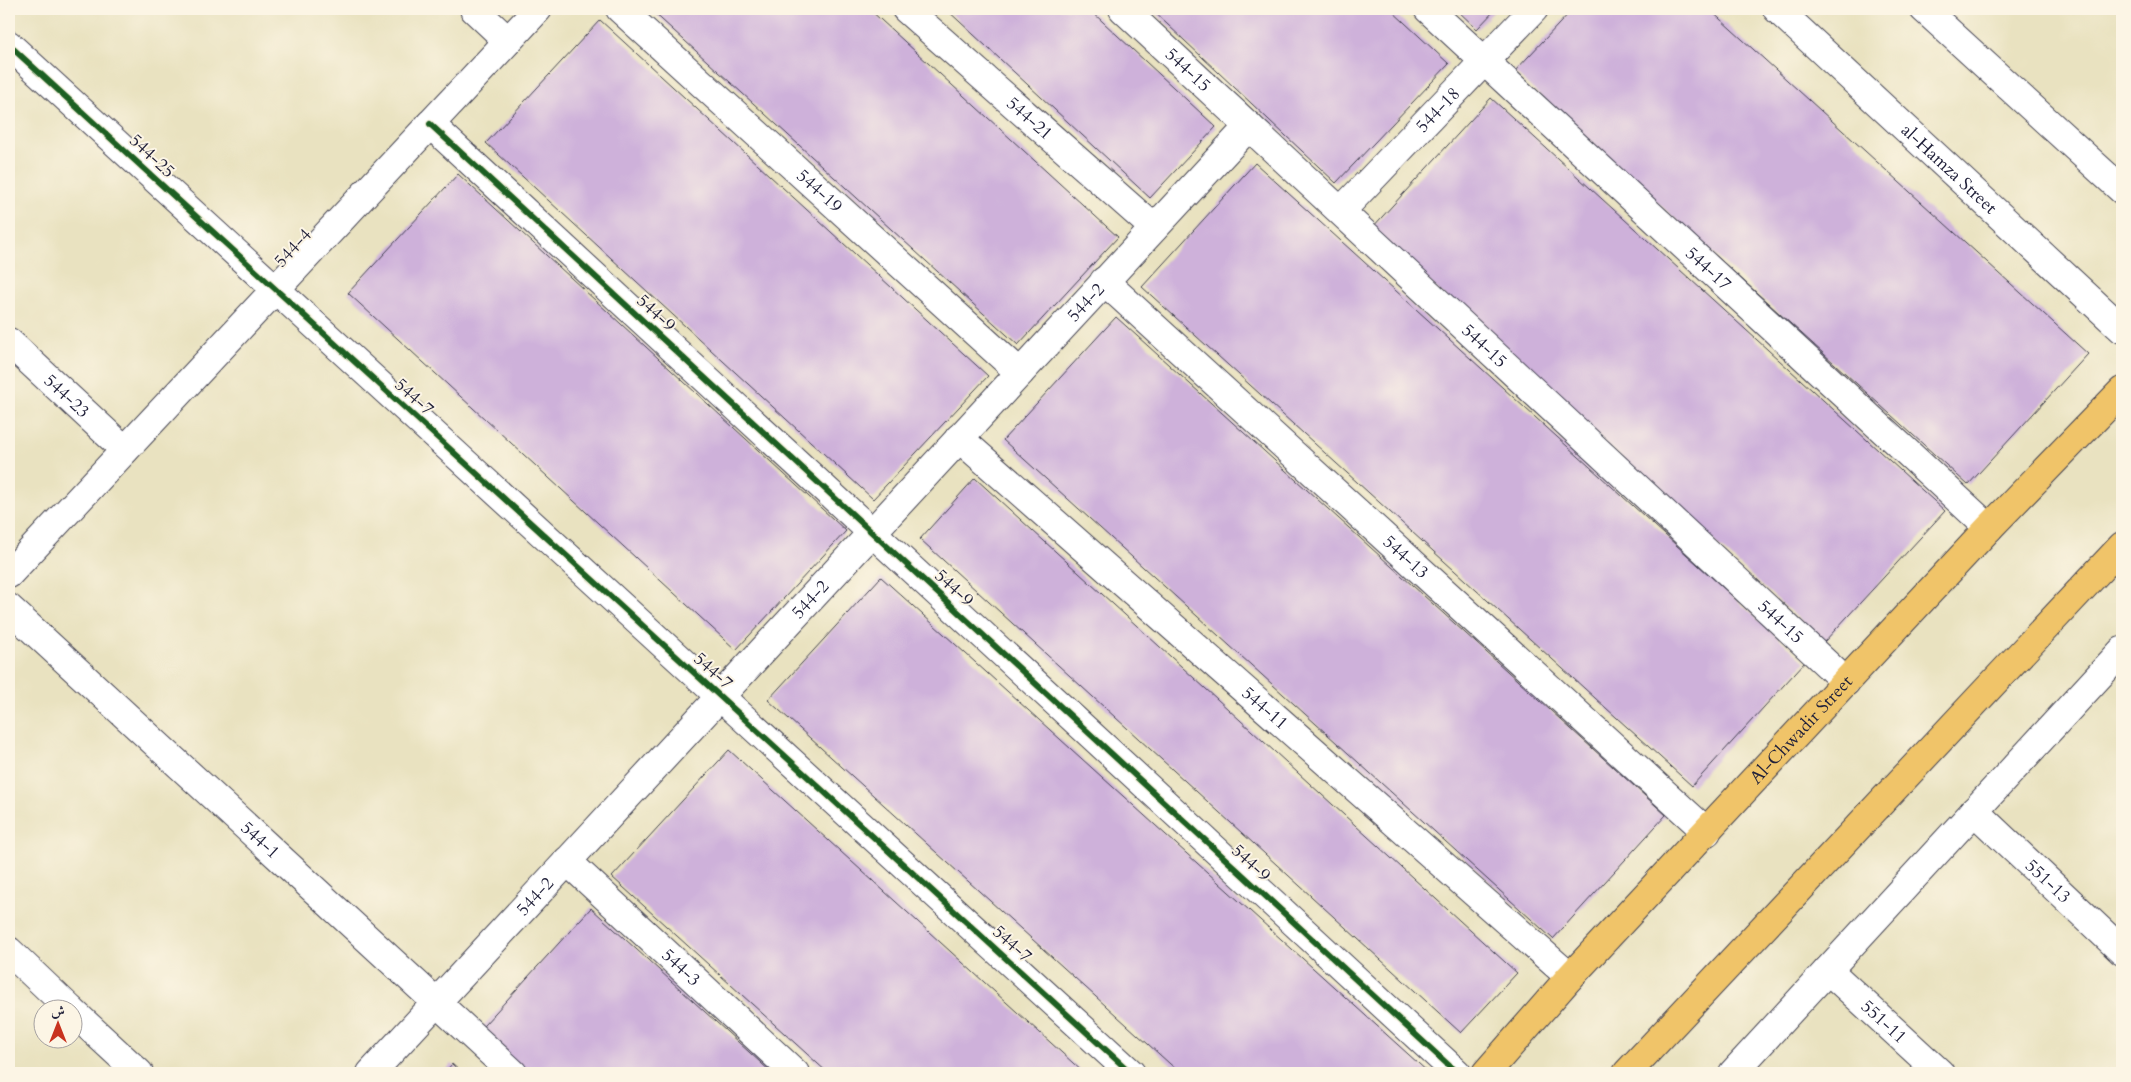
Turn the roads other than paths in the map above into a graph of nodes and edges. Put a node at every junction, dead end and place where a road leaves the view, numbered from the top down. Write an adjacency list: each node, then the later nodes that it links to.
1 (474, 9): 10 (street)
2 (538, 9): 10 (street, 544-4)
3 (620, 9): 22 (street, 544-19)
4 (906, 9): 17 (street, 544-21)
5 (1124, 9): 14 (street, 544-15)
6 (1428, 9): 12 (street, 544-17)
7 (1534, 9): 12 (street, 544-18)
8 (1777, 9): 20 (street, al-Hamza Street)
9 (1924, 9): 15 (street)
10 (508, 41): 13 (street, 544-4)
11 (9, 45): 19 (street, 544-25)
12 (1484, 61): 16 (street, 544-18); 26 (street, 544-17)
13 (430, 124): 19 (street, 544-4); 27 (street, 544-9)
14 (1249, 126): 16 (street, 544-15); 17 (street, 544-2)
15 (2122, 190)
16 (1341, 211): 32 (street, 544-15)
17 (1154, 228): 18 (street, 544-2)
18 (1104, 281): 22 (street, 544-2); 35 (street, 544-13)
19 (275, 290): 25 (street, 544-4); 33 (street, 544-7)
20 (2122, 329)
21 (9, 342): 25 (street, 544-23)
22 (1020, 373): 24 (street, 544-2)
23 (2122, 391): 26 (main road, Al-Chwadir Street)
24 (960, 438): 27 (street, 544-2); 40 (street, 544-11)
25 (125, 450): 29 (street, 544-4)
26 (1989, 528): 32 (main road, Al-Chwadir Street)
27 (872, 532): 33 (street, 544-2); 49 (street, 544-9)
28 (2122, 546): 51 (main road)
29 (9, 574)
30 (9, 608): 42 (street, 544-1)
31 (2121, 654): 34 (street)
32 (1846, 682): 35 (main road, Al-Chwadir Street)
33 (719, 697): 36 (street, 544-2); 48 (street, 544-7)
34 (1974, 811): 38 (street, 551-13); 39 (street)
35 (1707, 832): 40 (main road, Al-Chwadir Street)
36 (567, 861): 42 (street, 544-2); 47 (street, 544-3)
37 (9, 951): 41 (street)
38 (2122, 951)
39 (1828, 970): 52 (street); 53 (street, 551-11)
40 (1570, 977): 50 (main road, Al-Chwadir Street)
41 (61, 1000)
42 (437, 1002): 45 (street, 544-2); 46 (street, 544-1)
43 (82, 1019): 44 (street)
44 (139, 1073)
45 (371, 1073)
46 (513, 1073)
47 (795, 1073)
48 (1131, 1073)
49 (1457, 1073)
50 (1486, 1073)
51 (1627, 1073)
52 (1733, 1073)
53 (1940, 1073)

